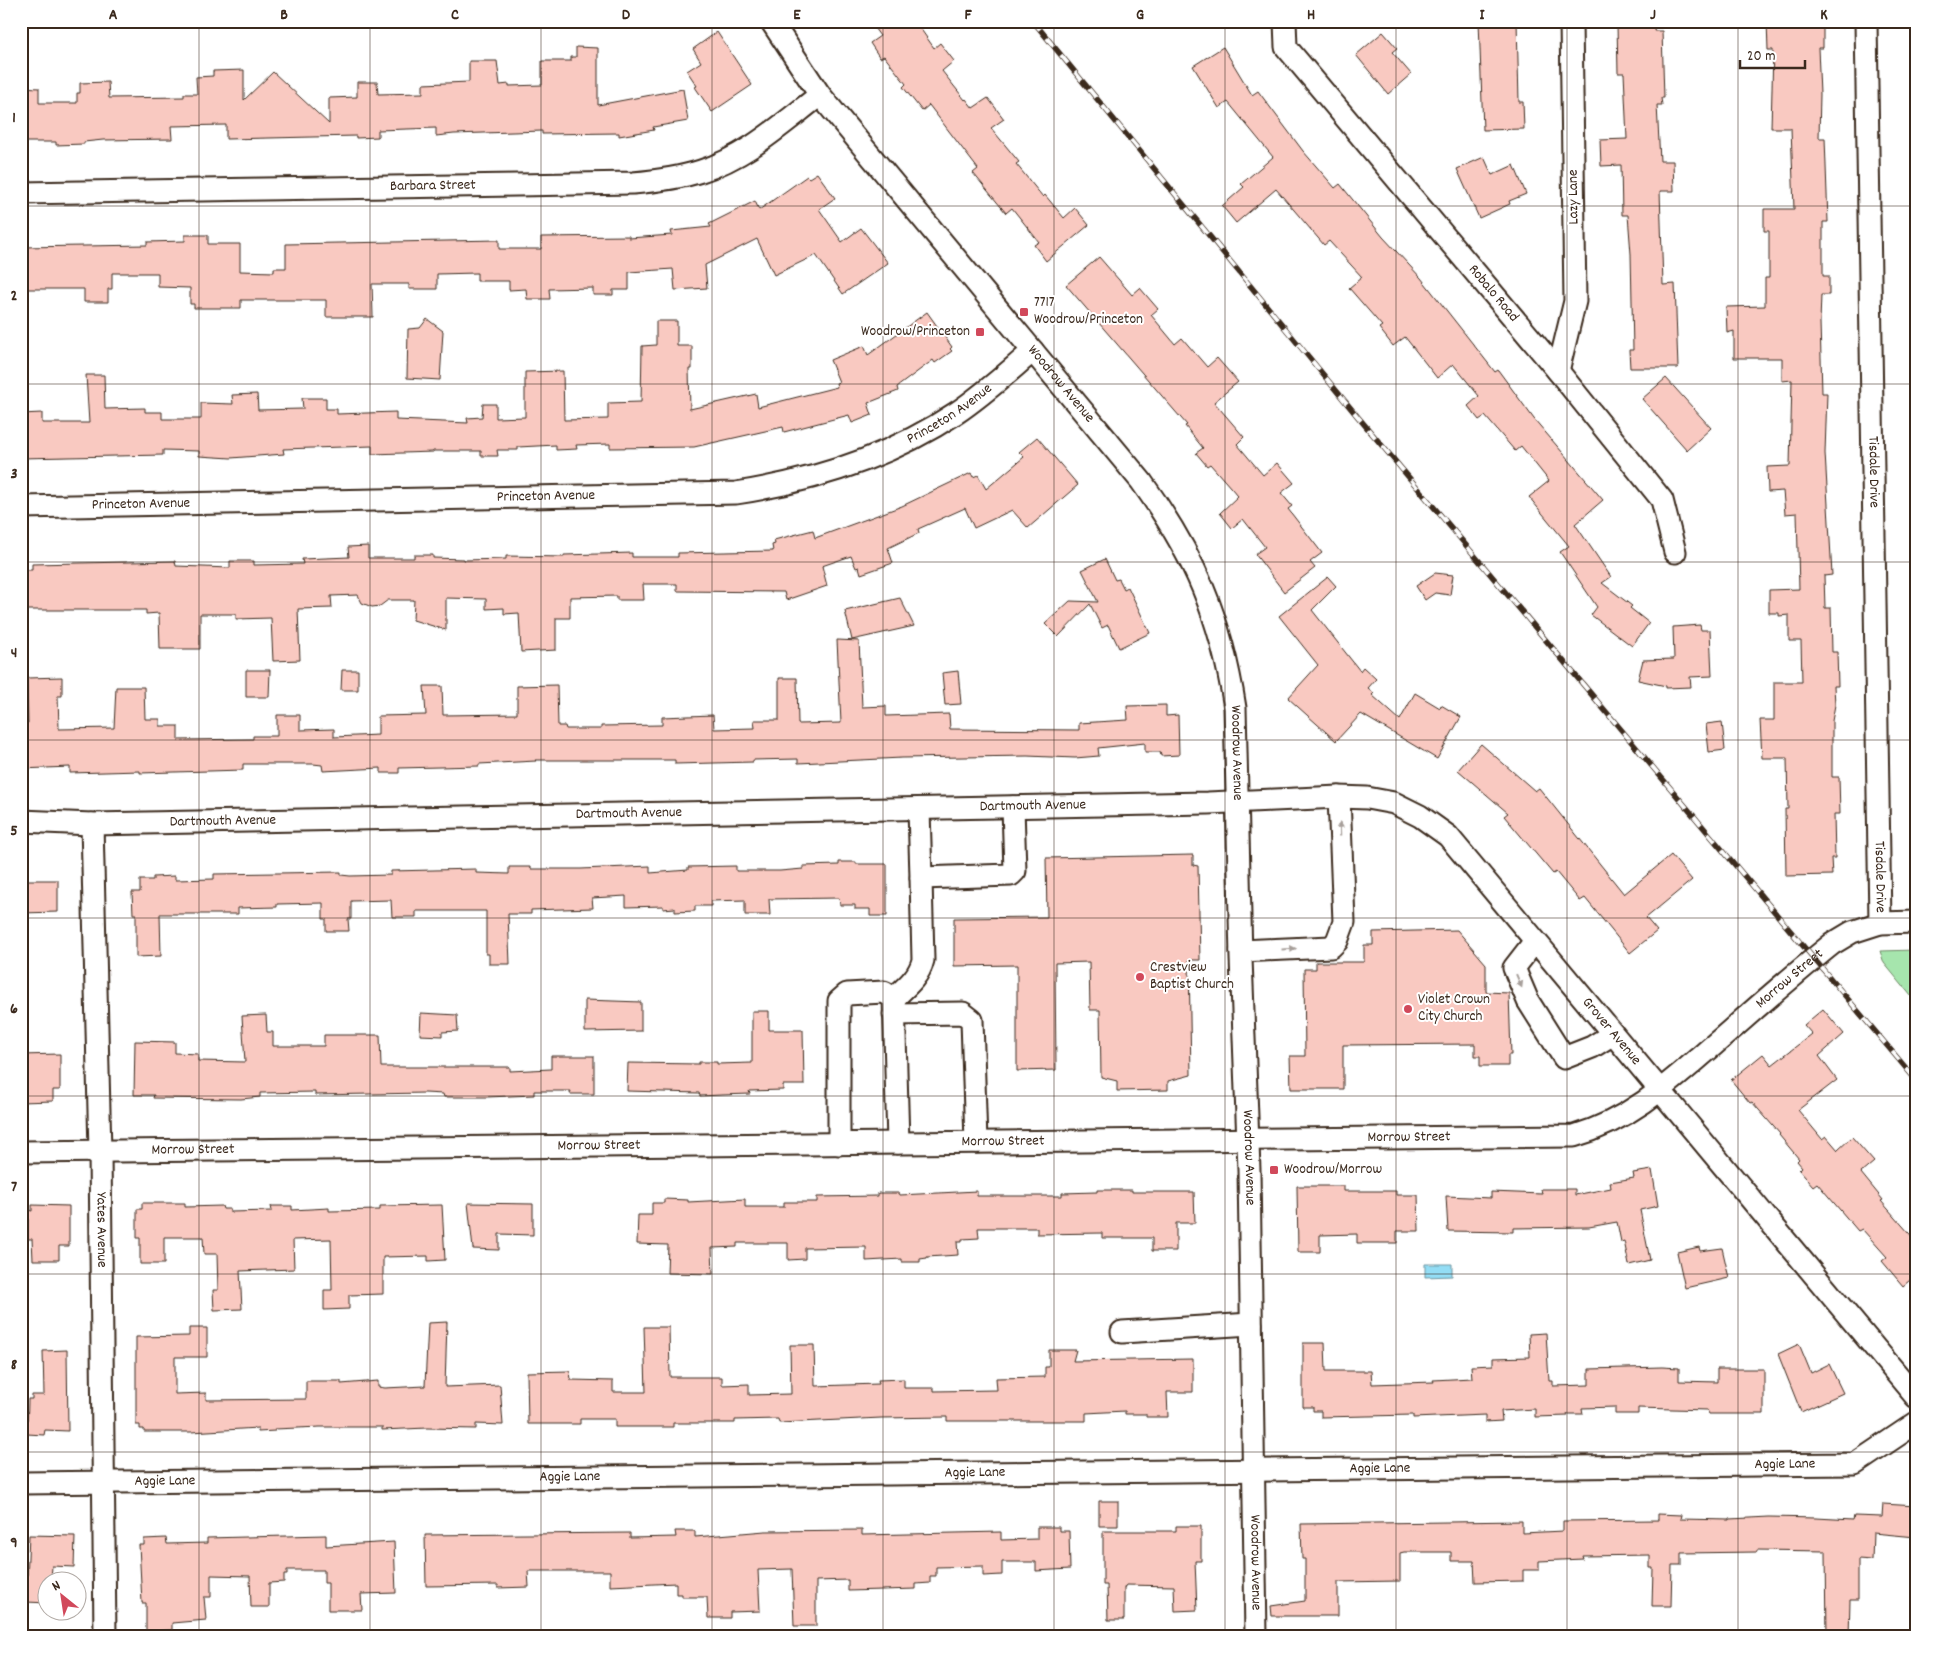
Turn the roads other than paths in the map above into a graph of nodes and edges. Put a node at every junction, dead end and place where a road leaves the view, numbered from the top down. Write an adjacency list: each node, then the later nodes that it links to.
1 (771, 21): 5 (street, Woodrow Avenue)
2 (1285, 21): 8 (street, Robalo Road)
3 (1571, 21): 8 (street, Lazy Lane)
4 (1866, 21): 19 (street, Tisdale Drive)
5 (820, 95): 6 (street, Barbara Street); 7 (street, Woodrow Avenue)
6 (21, 193)
7 (1033, 351): 9 (street, Princeton Avenue); 12 (street, Woodrow Avenue)
8 (1558, 371): 10 (street, Robalo Road)
9 (21, 508)
10 (1675, 552)
11 (1339, 797): 12 (street, Grover Avenue); 20 (street, Grover Avenue); 21 (street, one-way to 11)
12 (1237, 803): 13 (street, Dartmouth Avenue); 21 (street, Woodrow Avenue)
13 (1012, 807): 14 (street, Dartmouth Avenue); 17 (street)
14 (919, 809): 16 (street, Dartmouth Avenue); 17 (street)
15 (21, 821): 16 (street, Dartmouth Avenue)
16 (92, 824): 30 (street, Yates Avenue)
17 (921, 878): 22 (street)
18 (1916, 922): 19 (street, Morrow Street)
19 (1880, 923): 24 (street, Morrow Street)
20 (1535, 941): 23 (street, Grover Avenue); 23 (street, one-way to 23)
21 (1241, 951): 25 (street, Woodrow Avenue)
22 (894, 1006): 26 (street); 27 (street); 28 (street)
23 (1612, 1034): 24 (street, Grover Avenue)
24 (1661, 1091): 25 (street, Morrow Street); 33 (street, Grover Avenue)
25 (1246, 1139): 26 (street, Morrow Street); 31 (street, Woodrow Avenue)
26 (976, 1142): 27 (street, Morrow Street)
27 (898, 1143): 28 (street, Morrow Street)
28 (839, 1144): 30 (street, Morrow Street)
29 (21, 1152): 30 (street, Morrow Street)
30 (100, 1152): 36 (street, Yates Avenue)
31 (1250, 1324): 32 (street); 35 (street, Woodrow Avenue)
32 (1122, 1332)
33 (1916, 1397)
34 (1916, 1423): 35 (street, Aggie Lane)
35 (1252, 1470): 36 (street, Aggie Lane); 39 (street, Woodrow Avenue)
36 (103, 1481): 37 (street, Aggie Lane); 38 (street, Yates Avenue)
37 (21, 1483)
38 (105, 1637)
39 (1256, 1637)

